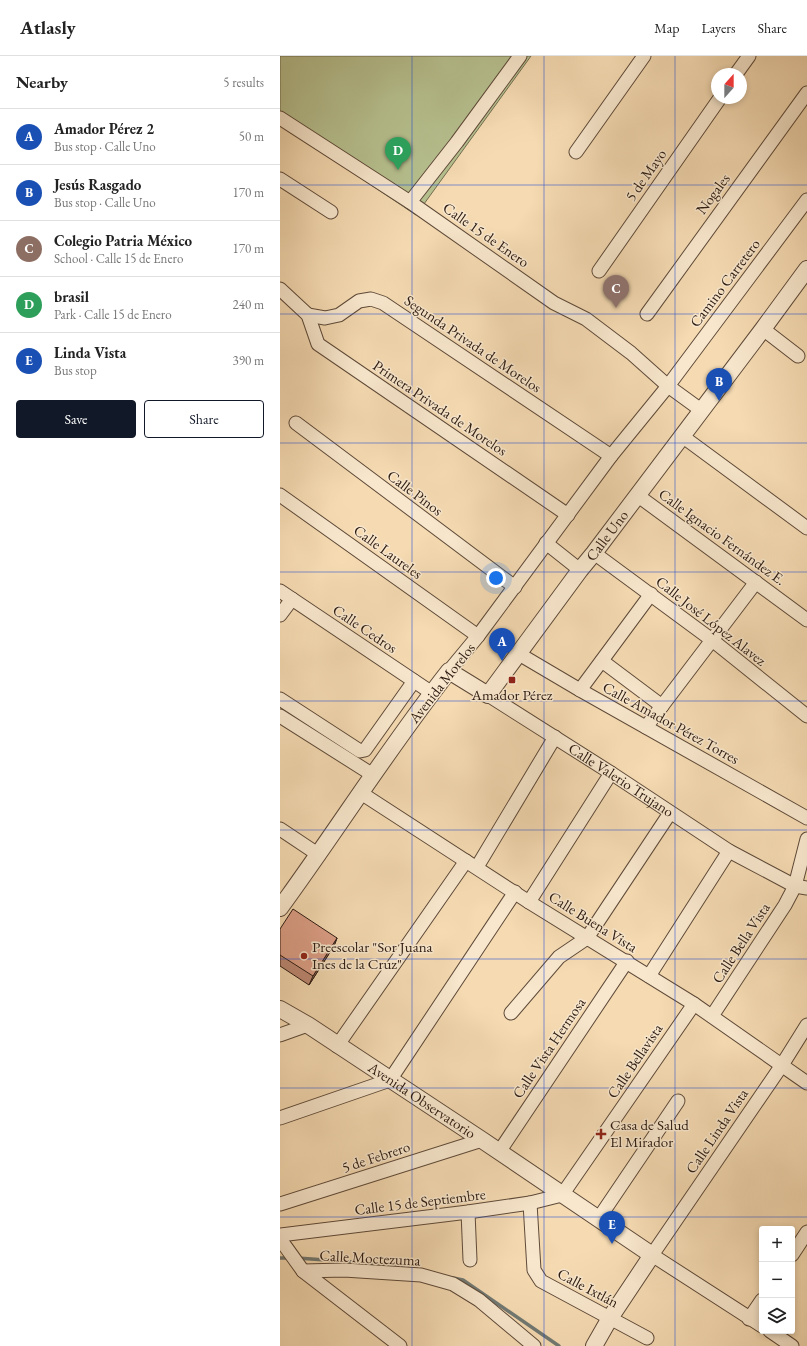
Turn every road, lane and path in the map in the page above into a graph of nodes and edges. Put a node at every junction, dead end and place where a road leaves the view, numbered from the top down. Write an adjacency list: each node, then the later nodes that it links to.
1 (520, 56): 11 (street)
2 (644, 56): 8 (street)
3 (749, 56): 4 (street)
4 (740, 68)
5 (807, 93): 16 (street, Nogales)
6 (716, 104): 14 (street, 5 de Mayo)
7 (280, 118): 11 (street, Calle 15 de Enero)
8 (576, 152)
9 (280, 179): 12 (street)
10 (807, 200): 20 (street, Camino Carretero)
11 (410, 202): 20 (street, Calle 15 de Enero)
12 (331, 212)
13 (807, 270): 18 (street, Calle Uno)
14 (599, 271)
15 (280, 289): 17 (street)
16 (647, 314)
17 (308, 316): 24 (street, Segunda Privada de Morelos); 27 (street, Primera Privada de Morelos)
18 (763, 329): 19 (street); 21 (street, Calle Uno)
19 (798, 356)
20 (668, 386): 21 (street, Calle 15 de Enero); 24 (street, Avenida Morelos)
21 (701, 410): 23 (street, Calle Uno)
22 (296, 423): 33 (street, Calle Pinos)
23 (682, 436): 26 (street, Calle Uno); 28 (street)
24 (611, 456): 27 (street, Avenida Morelos)
25 (280, 495): 39 (street, Calle Laureles)
26 (638, 495): 30 (street, Calle Uno); 32 (street, Calle Ignacio Fernández E.)
27 (568, 515): 29 (street, Avenida Morelos)
28 (807, 528)
29 (546, 543): 31 (street); 33 (street, Avenida Morelos)
30 (594, 553): 31 (street, Calle Uno); 35 (street, Calle José López Alavez)
31 (580, 570): 41 (street, Calle Uno)
32 (756, 582): 38 (street, Calle Ignacio Fernández E.); 40 (street)
33 (515, 587): 39 (street, Avenida Morelos)
34 (280, 592): 36 (street, Calle Cedros)
35 (651, 594): 40 (street, Calle José López Alavez); 42 (street)
36 (292, 599): 37 (street); 44 (street, Calle Cedros)
37 (280, 616)
38 (807, 620)
39 (478, 636): 43 (street, Avenida Morelos)
40 (712, 640): 49 (street); 51 (street, Calle José López Alavez)
41 (519, 654): 45 (street, Calle Amador Pérez Torres); 47 (street, Calle Uno)
42 (602, 661): 45 (street); 49 (street)
43 (449, 670): 46 (street, Avenida Morelos); 47 (street, Calle Valerio Trujano)
44 (414, 681): 46 (street, Calle Cedros); 48 (street)
45 (580, 690): 52 (street, Calle Amador Pérez Torres)
46 (432, 693): 55 (street, Avenida Morelos)
47 (488, 695): 53 (street, Calle Valerio Trujano)
48 (280, 698)
49 (662, 706): 52 (street)
50 (280, 716): 55 (street)
51 (807, 716)
52 (646, 727): 58 (street, Calle Amador Pérez Torres)
53 (555, 737): 54 (street, Calle Valerio Trujano); 63 (street)
54 (612, 773): 57 (street, Calle Valerio Trujano); 66 (street)
55 (373, 775): 56 (street, Avenida Morelos)
56 (361, 792): 62 (street, Avenida Morelos); 63 (street, Calle Buena Vista)
57 (670, 813): 61 (street, Calle Valerio Trujano); 68 (street)
58 (807, 818)
59 (280, 829): 62 (street)
60 (807, 839): 64 (street, Calle Bella Vista)
61 (729, 851): 64 (street, Calle Valerio Trujano); 70 (street)
62 (319, 855): 67 (street, Avenida Morelos)
63 (471, 864): 65 (street, Calle Buena Vista); 78 (street)
64 (801, 887): 74 (street, Calle Bella Vista)
65 (515, 892): 66 (street, Calle Buena Vista); 80 (street)
66 (529, 902): 68 (street, Calle Buena Vista)
67 (280, 908)
68 (588, 938): 69 (street, Calle Buena Vista); 73 (street)
69 (627, 961): 70 (street, Calle Buena Vista); 85 (street, Calle Vista Hermosa)
70 (649, 976): 71 (street, Calle Buena Vista)
71 (694, 1004): 74 (street, Calle Buena Vista); 86 (street, Calle Bellavista)
72 (280, 1009): 75 (street, Avenida Observatorio)
73 (511, 1013)
74 (712, 1016): 79 (street, Calle Buena Vista)
75 (308, 1025): 77 (street); 78 (street, Avenida Observatorio)
76 (807, 1025): 79 (street, Calle Linda Vista)
77 (280, 1035)
78 (337, 1046): 80 (street, Avenida Observatorio)
79 (782, 1065): 81 (street, Calle Buena Vista); 94 (street, Calle Linda Vista)
80 (390, 1080): 83 (street); 84 (street, Avenida Observatorio)
81 (807, 1083)
82 (678, 1101): 90 (street)
83 (280, 1118)
84 (482, 1140): 85 (street, Avenida Observatorio); 88 (street, 5 de Febrero)
85 (499, 1152): 86 (street, Avenida Observatorio)
86 (562, 1195): 87 (street, Calle 15 de Septiembre); 90 (street, Avenida Observatorio)
87 (530, 1203): 89 (street, Calle 15 de Septiembre); 98 (street, Calle Ixtlán)
88 (280, 1204)
89 (468, 1212): 92 (street, Calle 15 de Septiembre); 95 (street)
90 (599, 1218): 94 (street, Avenida Observatorio)
91 (807, 1232): 93 (street)
92 (281, 1240): 96 (street)
93 (795, 1250)
94 (652, 1255): 98 (street); 99 (street)
95 (470, 1260)
96 (303, 1271): 103 (street); 104 (street, Calle Moctezuma)
97 (759, 1304): 99 (street)
98 (610, 1318): 102 (street, Calle Ixtlán); 105 (street)
99 (750, 1318): 100 (street)
100 (759, 1324)
101 (774, 1334): 106 (street)
102 (647, 1338)
103 (400, 1346)
104 (534, 1346)
105 (594, 1346)
106 (792, 1346)

